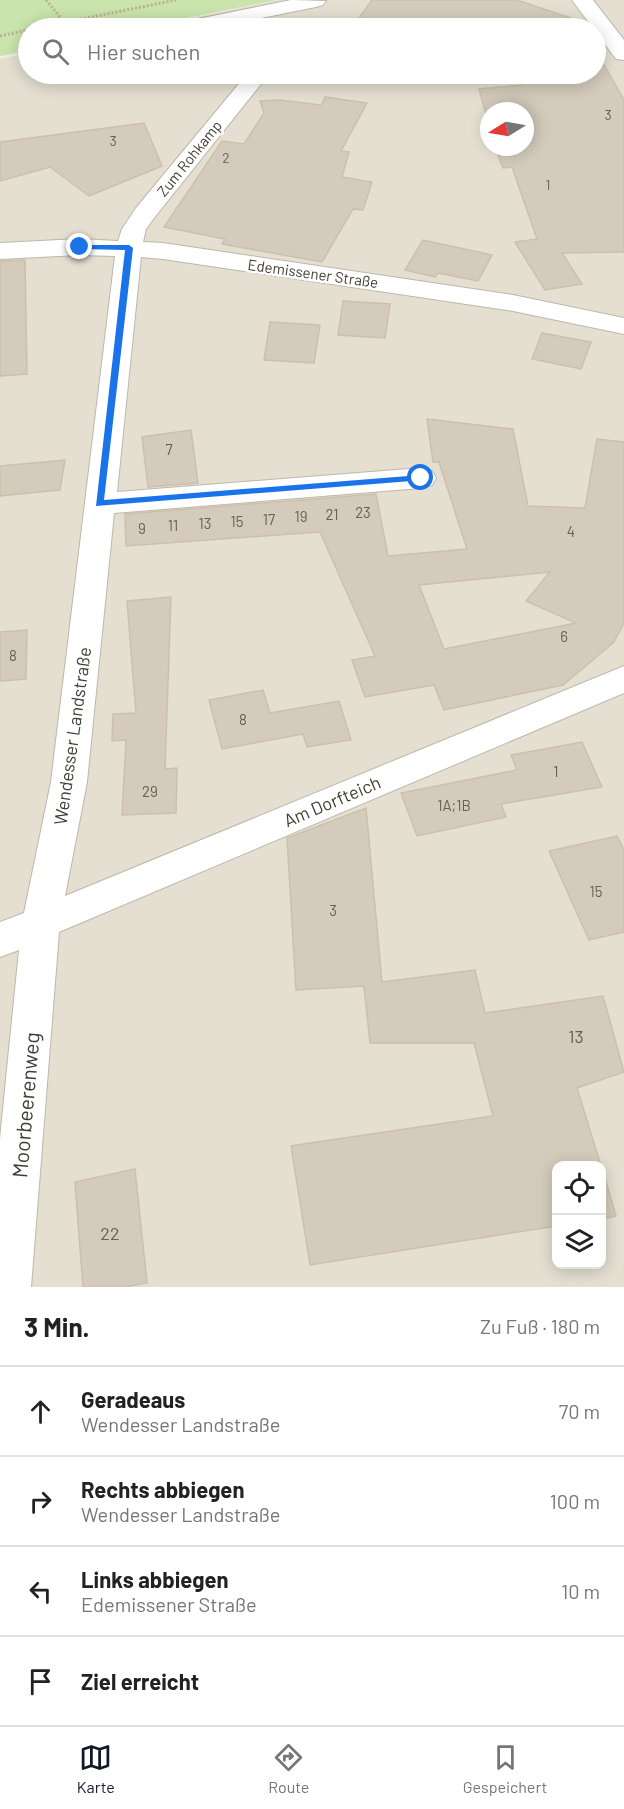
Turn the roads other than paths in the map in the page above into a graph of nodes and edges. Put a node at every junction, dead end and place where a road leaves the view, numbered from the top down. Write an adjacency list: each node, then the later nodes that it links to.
1 (317, 0): 3 (street); 4 (street)
2 (582, 0): 5 (street)
3 (231, 18)
4 (302, 18)
5 (596, 18)
6 (606, 31): 7 (street)
7 (624, 54)
8 (250, 84): 9 (street, Zum Rohkamp)
9 (129, 248): 10 (street, Edemissener Straße); 11 (street, Edemissener Straße); 13 (street, Wendesser Landstraße)
10 (0, 251)
11 (624, 326)
12 (421, 478): 13 (street)
13 (99, 504): 15 (street, Wendesser Landstraße)
14 (624, 679): 15 (street, Am Dorfteich)
15 (41, 922): 16 (street); 17 (street, Moorbeerenweg)
16 (0, 940)
17 (8, 1287)

